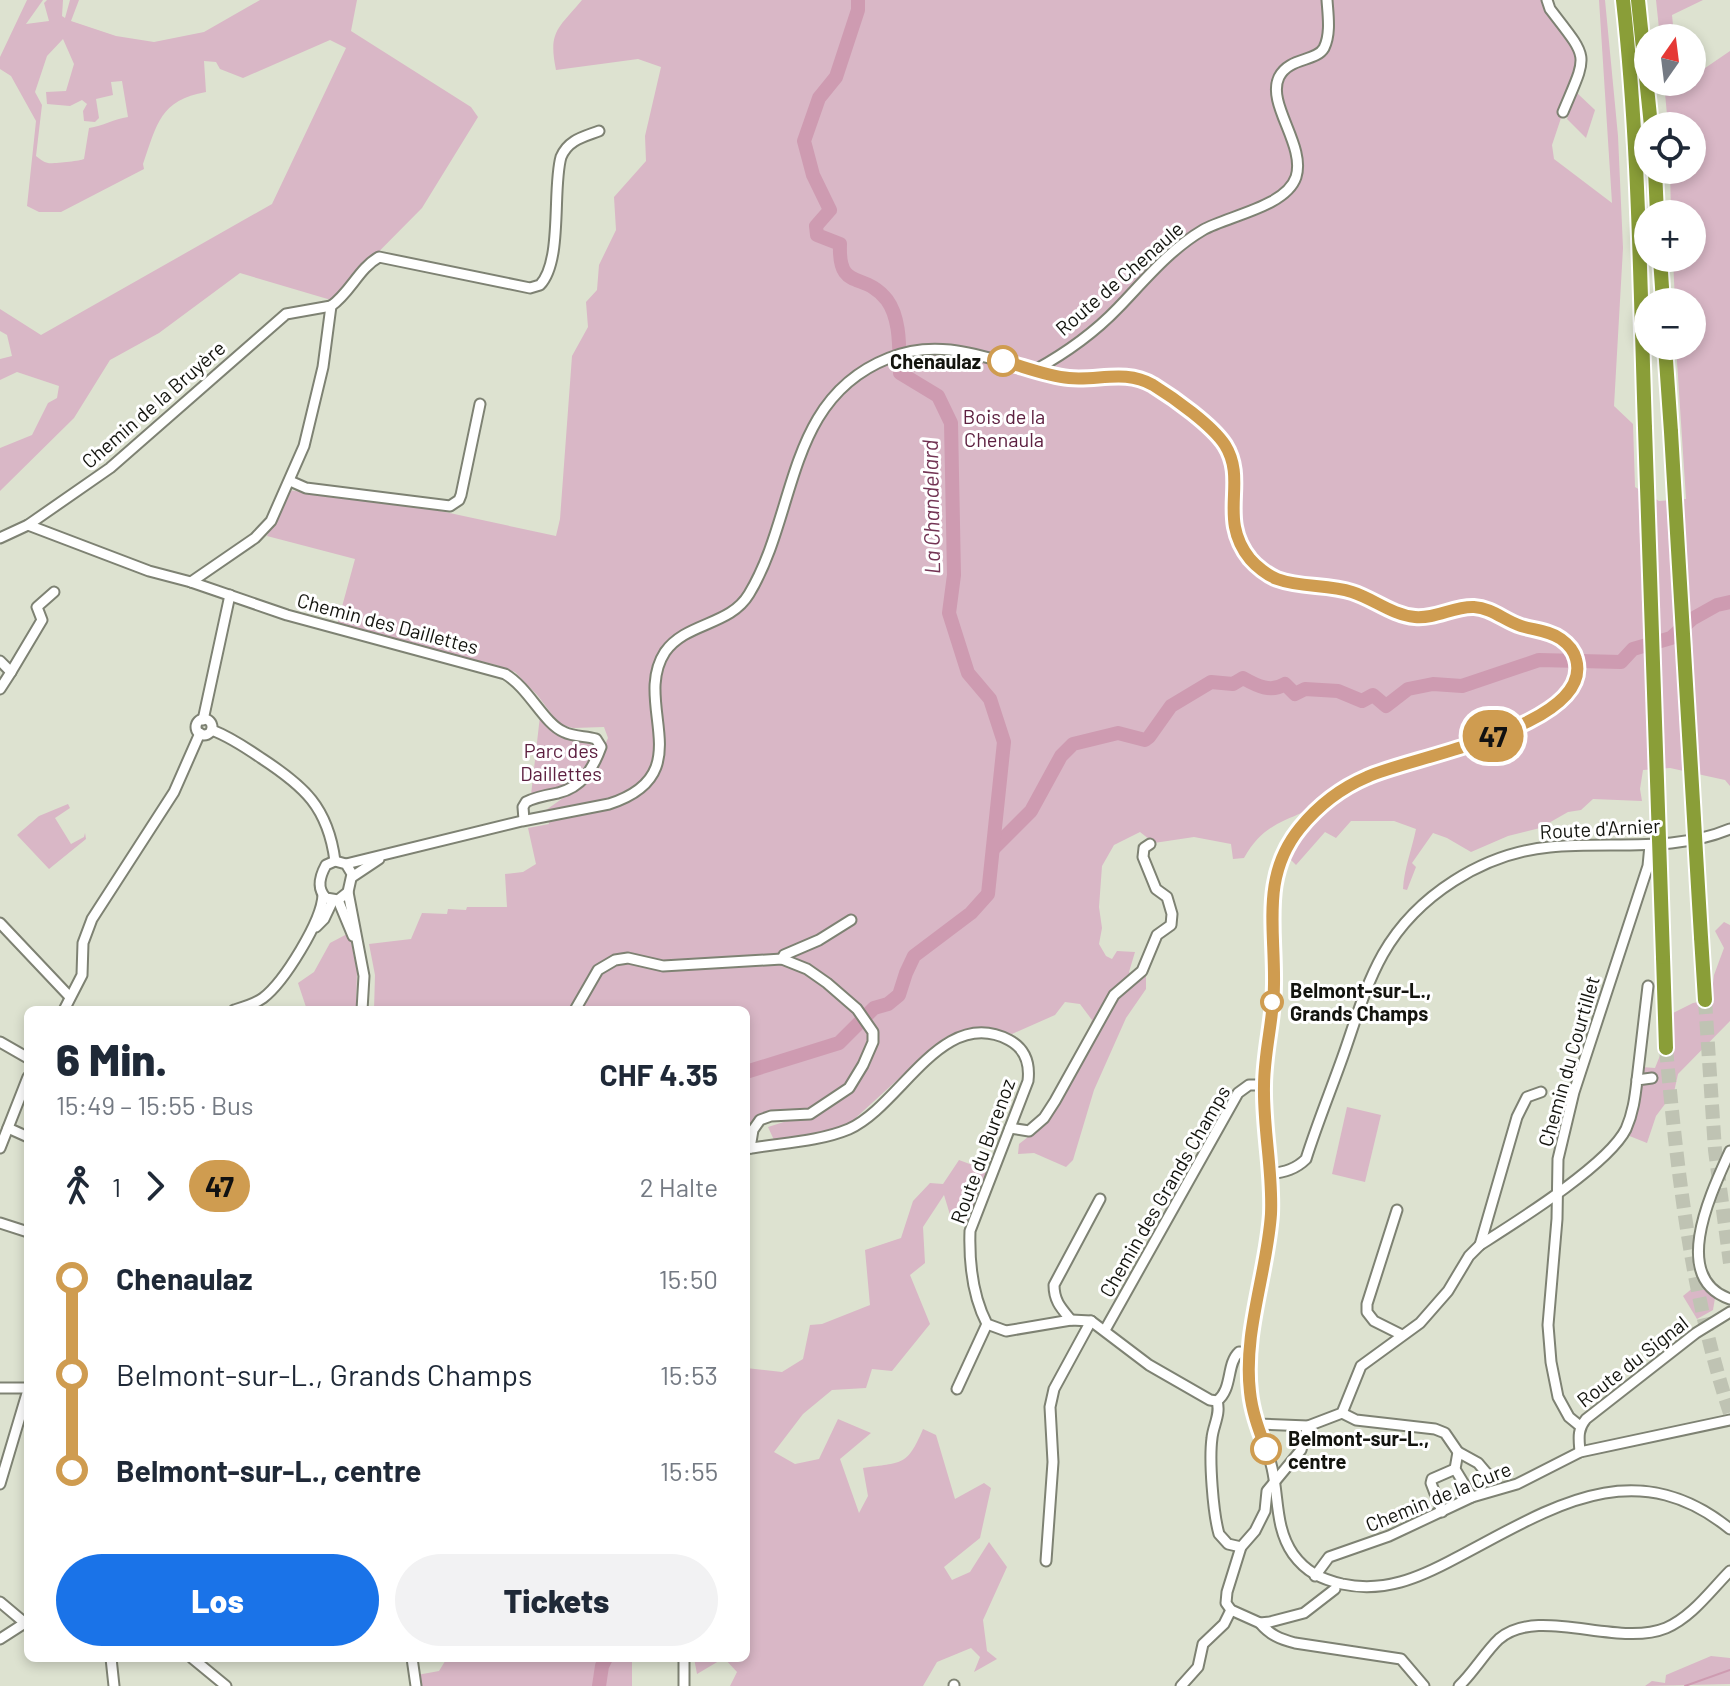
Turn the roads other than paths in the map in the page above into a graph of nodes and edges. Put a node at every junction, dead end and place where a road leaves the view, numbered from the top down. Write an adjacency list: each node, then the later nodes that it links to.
1 (1327, 0): 10 (street, Route de Chenaule)
2 (1547, 0): 5 (street)
3 (1623, 0): 49 (highway, bridge)
4 (1638, 0): 6 (highway)
5 (1563, 112)
6 (1650, 112)
7 (599, 131): 8 (street)
8 (331, 306): 12 (street); 13 (street, Chemin de la Bruyère)
9 (1666, 360): 43 (highway, bridge)
10 (1035, 370): 24 (street); 53 (street)
11 (480, 404): 12 (street)
12 (290, 481): 15 (street)
13 (28, 525): 14 (street, Chemin de la Bruyère); 15 (street, Chemin des Daillettes)
14 (0, 538)
15 (191, 582): 17 (street, Chemin des Daillettes)
16 (54, 592): 19 (street)
17 (230, 595): 21 (street); 24 (street, Chemin des Daillettes)
18 (0, 661): 19 (street)
19 (11, 672): 20 (street)
20 (0, 689)
21 (203, 720): 22 (street); 23 (street)
22 (212, 730): 23 (street); 29 (street)
23 (200, 733): 42 (street)
24 (524, 820): 28 (street)
25 (1730, 829): 27 (street, Route d'Arnier)
26 (1150, 844): 57 (street)
27 (1650, 845): 63 (street, Route d'Arnier); 64 (street, Chemin du Courtillet)
28 (381, 857): 29 (street); 30 (street)
29 (340, 862): 30 (street); 32 (street)
30 (352, 877): 31 (street)
31 (348, 892): 33 (street); 39 (street)
32 (323, 895): 33 (street); 38 (street)
33 (336, 900): 34 (street); 35 (street)
34 (324, 919): 35 (street); 38 (street)
35 (346, 920): 39 (street)
36 (851, 920): 40 (street)
37 (0, 923): 42 (street)
38 (310, 932): 45 (street)
39 (359, 946): 46 (street)
40 (782, 959): 47 (street); 59 (street)
41 (1648, 986): 52 (street)
42 (70, 997): 44 (street)
43 (1705, 1000)
44 (66, 1006)
45 (245, 1006)
46 (362, 1006)
47 (577, 1006)
48 (0, 1042): 50 (street)
49 (1666, 1048)
50 (24, 1056)
51 (1652, 1078): 52 (street)
52 (1637, 1080): 64 (street)
53 (1264, 1085): 63 (street); 75 (street, Chemin des Grands Champs)
54 (24, 1087): 56 (street)
55 (1541, 1092): 69 (street)
56 (8, 1128): 58 (street); 60 (street)
57 (1010, 1128): 61 (street, Route du Burenoz); 74 (street, Route du Burenoz)
58 (24, 1135)
59 (750, 1141)
60 (0, 1148)
61 (750, 1148)
62 (1730, 1151): 70 (street)
63 (1270, 1174): 77 (street)
64 (1555, 1195): 69 (street); 87 (street, Chemin du Courtillet)
65 (1100, 1199): 72 (street)
66 (1397, 1210): 76 (street)
67 (0, 1223): 68 (street)
68 (24, 1231)
69 (1480, 1245): 76 (street)
70 (1730, 1299)
71 (1730, 1312): 87 (street, Route du Signal)
72 (1071, 1320): 73 (street); 74 (street)
73 (1091, 1321): 75 (street); 98 (street)
74 (987, 1324): 80 (street)
75 (1105, 1330): 81 (street)
76 (1402, 1335): 83 (street)
77 (1250, 1353): 81 (street); 85 (street)
78 (0, 1388): 79 (street)
79 (24, 1389)
80 (957, 1389)
81 (1217, 1401): 97 (street)
82 (24, 1403): 93 (street)
83 (1342, 1413): 86 (street); 88 (street)
84 (1730, 1420): 89 (street, Chemin de la Cure)
85 (1257, 1424): 86 (street); 92 (street)
86 (1308, 1426): 92 (street)
87 (1580, 1426): 89 (street, Route du Signal)
88 (1458, 1452): 90 (street); 91 (street)
89 (1580, 1452): 94 (street, Chemin de la Cure)
90 (1455, 1469): 94 (street); 95 (street)
91 (1489, 1476)
92 (1275, 1482): 97 (street); 100 (street)
93 (0, 1484)
94 (1472, 1497): 95 (street, Chemin de la Cure)
95 (1442, 1512): 100 (street, Chemin de la Cure)
96 (1730, 1529): 100 (street)
97 (1241, 1547): 103 (street)
98 (1046, 1561)
99 (1730, 1571): 118 (street)
100 (1315, 1576)
101 (1335, 1589): 105 (street)
102 (0, 1602): 104 (street)
103 (1231, 1610): 105 (street); 117 (street)
104 (24, 1620)
105 (1260, 1623): 112 (street)
106 (24, 1624): 107 (street)
107 (0, 1639)
108 (109, 1662): 113 (street)
109 (197, 1662): 114 (street)
110 (413, 1662): 115 (street)
111 (684, 1662): 116 (street)
112 (1422, 1685)
113 (114, 1686)
114 (226, 1686)
115 (416, 1686)
116 (684, 1686)
117 (1181, 1686)
118 (1459, 1686)

